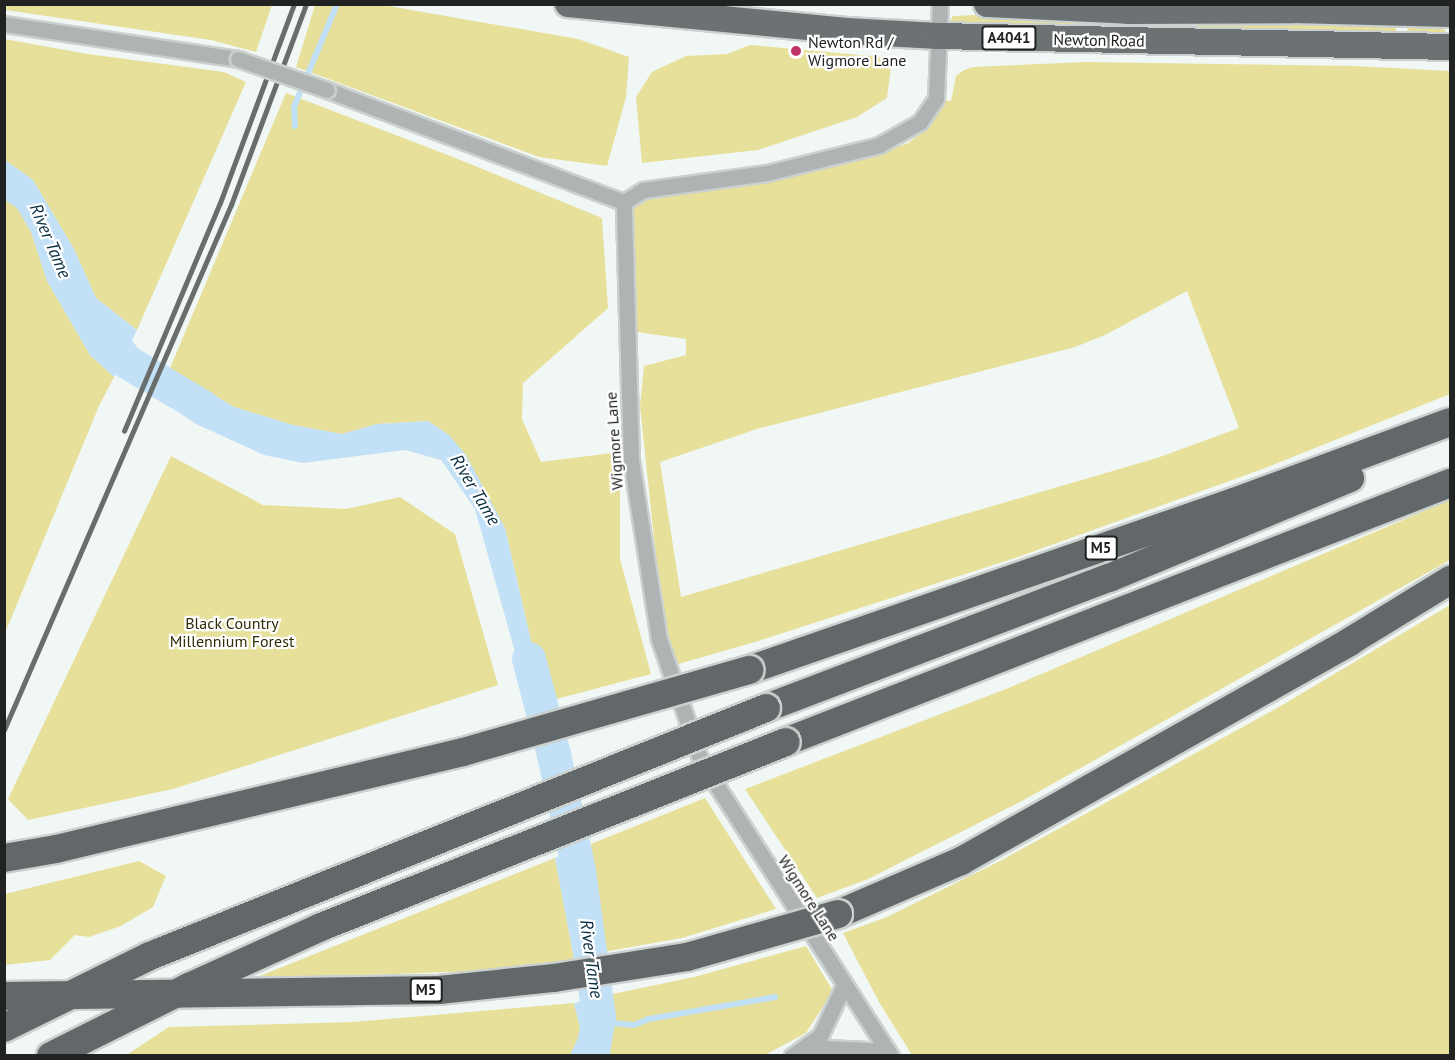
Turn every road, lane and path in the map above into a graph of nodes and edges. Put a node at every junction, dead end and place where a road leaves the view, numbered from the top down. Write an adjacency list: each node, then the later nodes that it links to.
1 (568, 4): 6 (highway, Newton Road / A4041)
2 (939, 4): 6 (street)
3 (987, 4): 4 (highway, Newton Road / A4041)
4 (1448, 16)
5 (4, 24): 8 (street, bridge)
6 (938, 36): 7 (highway, Newton Road / A4041); 8 (street)
7 (1450, 47)
8 (624, 202): 14 (street, Wigmore Lane)
9 (1450, 422): 13 (highway, M5, bridge)
10 (1450, 437): 16 (highway, M5, bridge)
11 (1450, 483): 19 (highway, bridge)
12 (1450, 580): 15 (highway, M5, bridge)
13 (4, 858)
14 (844, 985): 17 (street); 18 (street, Wigmore Lane)
15 (4, 996)
16 (4, 1028)
17 (806, 1047): 18 (street); 20 (street)
18 (890, 1053)
19 (51, 1056)
20 (792, 1056)

